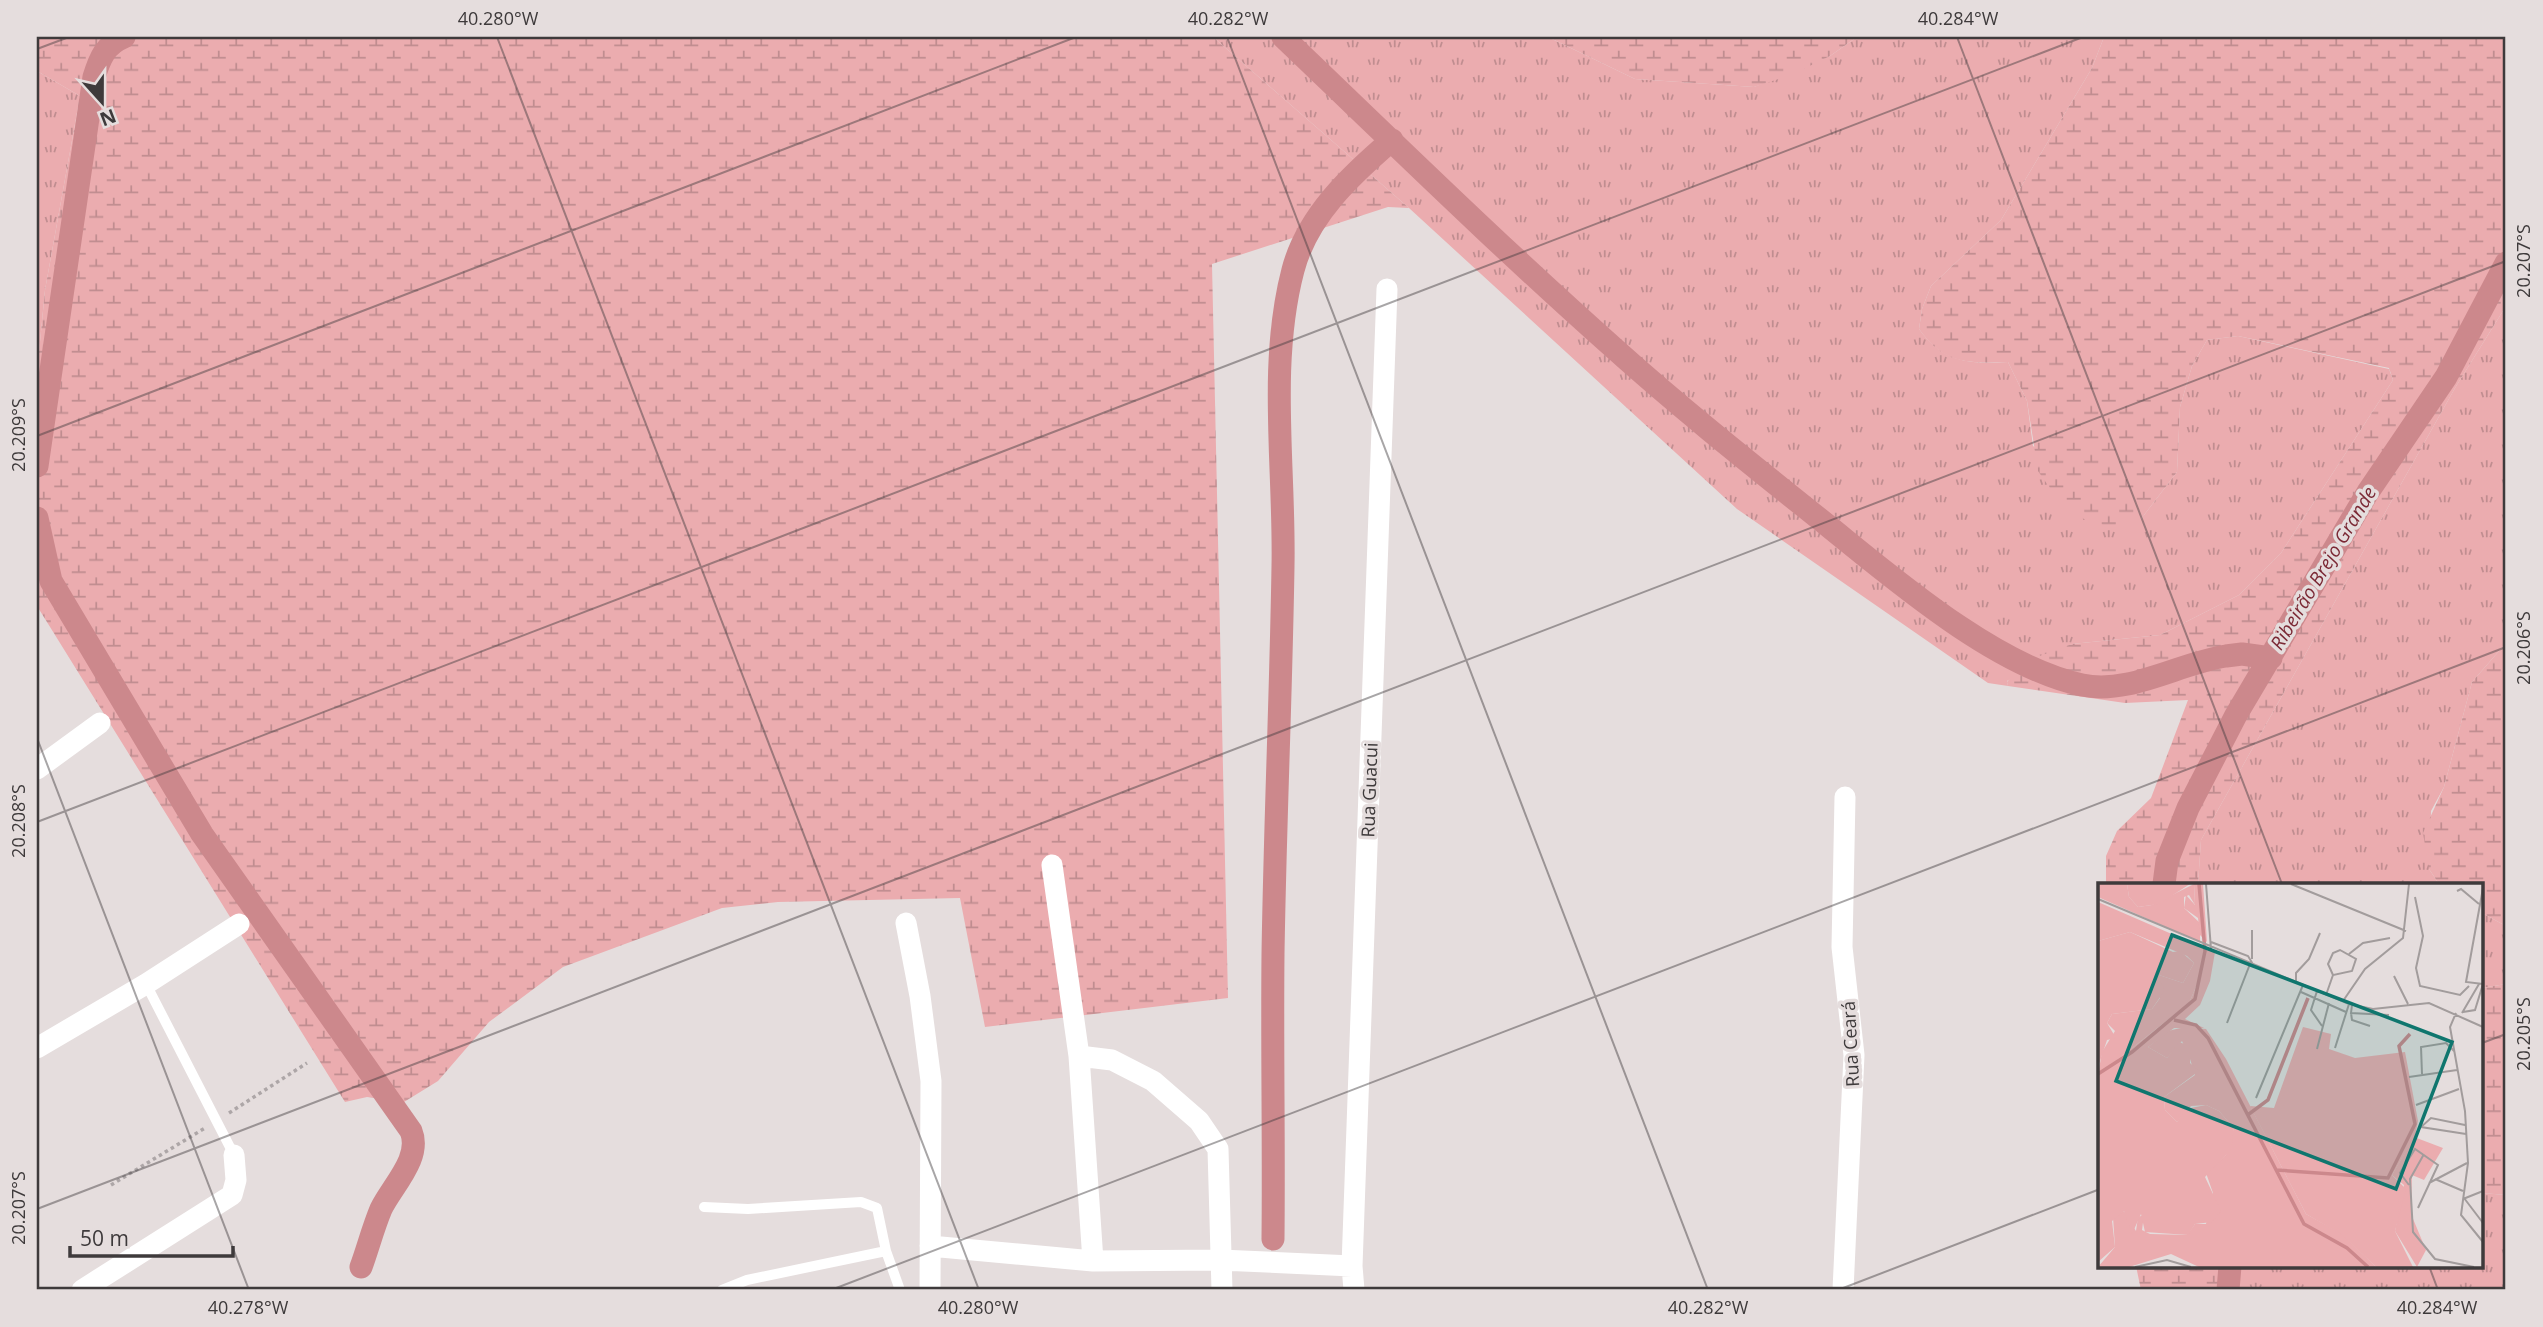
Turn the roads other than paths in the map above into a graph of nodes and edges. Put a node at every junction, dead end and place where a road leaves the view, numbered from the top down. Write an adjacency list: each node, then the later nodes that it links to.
1 (1387, 289): 17 (street, Rua Guacui)
2 (100, 723): 3 (street)
3 (37, 769)
4 (1845, 797): 24 (street, Rua Ceará)
5 (1052, 865): 10 (street)
6 (905, 923): 13 (street)
7 (239, 924): 8 (street)
8 (146, 984): 9 (street); 11 (lane)
9 (37, 1048)
10 (1079, 1056): 15 (street); 16 (street)
11 (234, 1155): 18 (street)
12 (704, 1207): 14 (lane)
13 (930, 1246): 16 (street); 21 (street)
14 (886, 1251): 19 (lane); 20 (lane)
15 (1220, 1260): 16 (street); 17 (street); 22 (street)
16 (1093, 1261)
17 (1352, 1266): 23 (street, Rua Guacui)
18 (82, 1290)
19 (722, 1290)
20 (900, 1290)
21 (930, 1290)
22 (1222, 1290)
23 (1354, 1290)
24 (1843, 1290)

